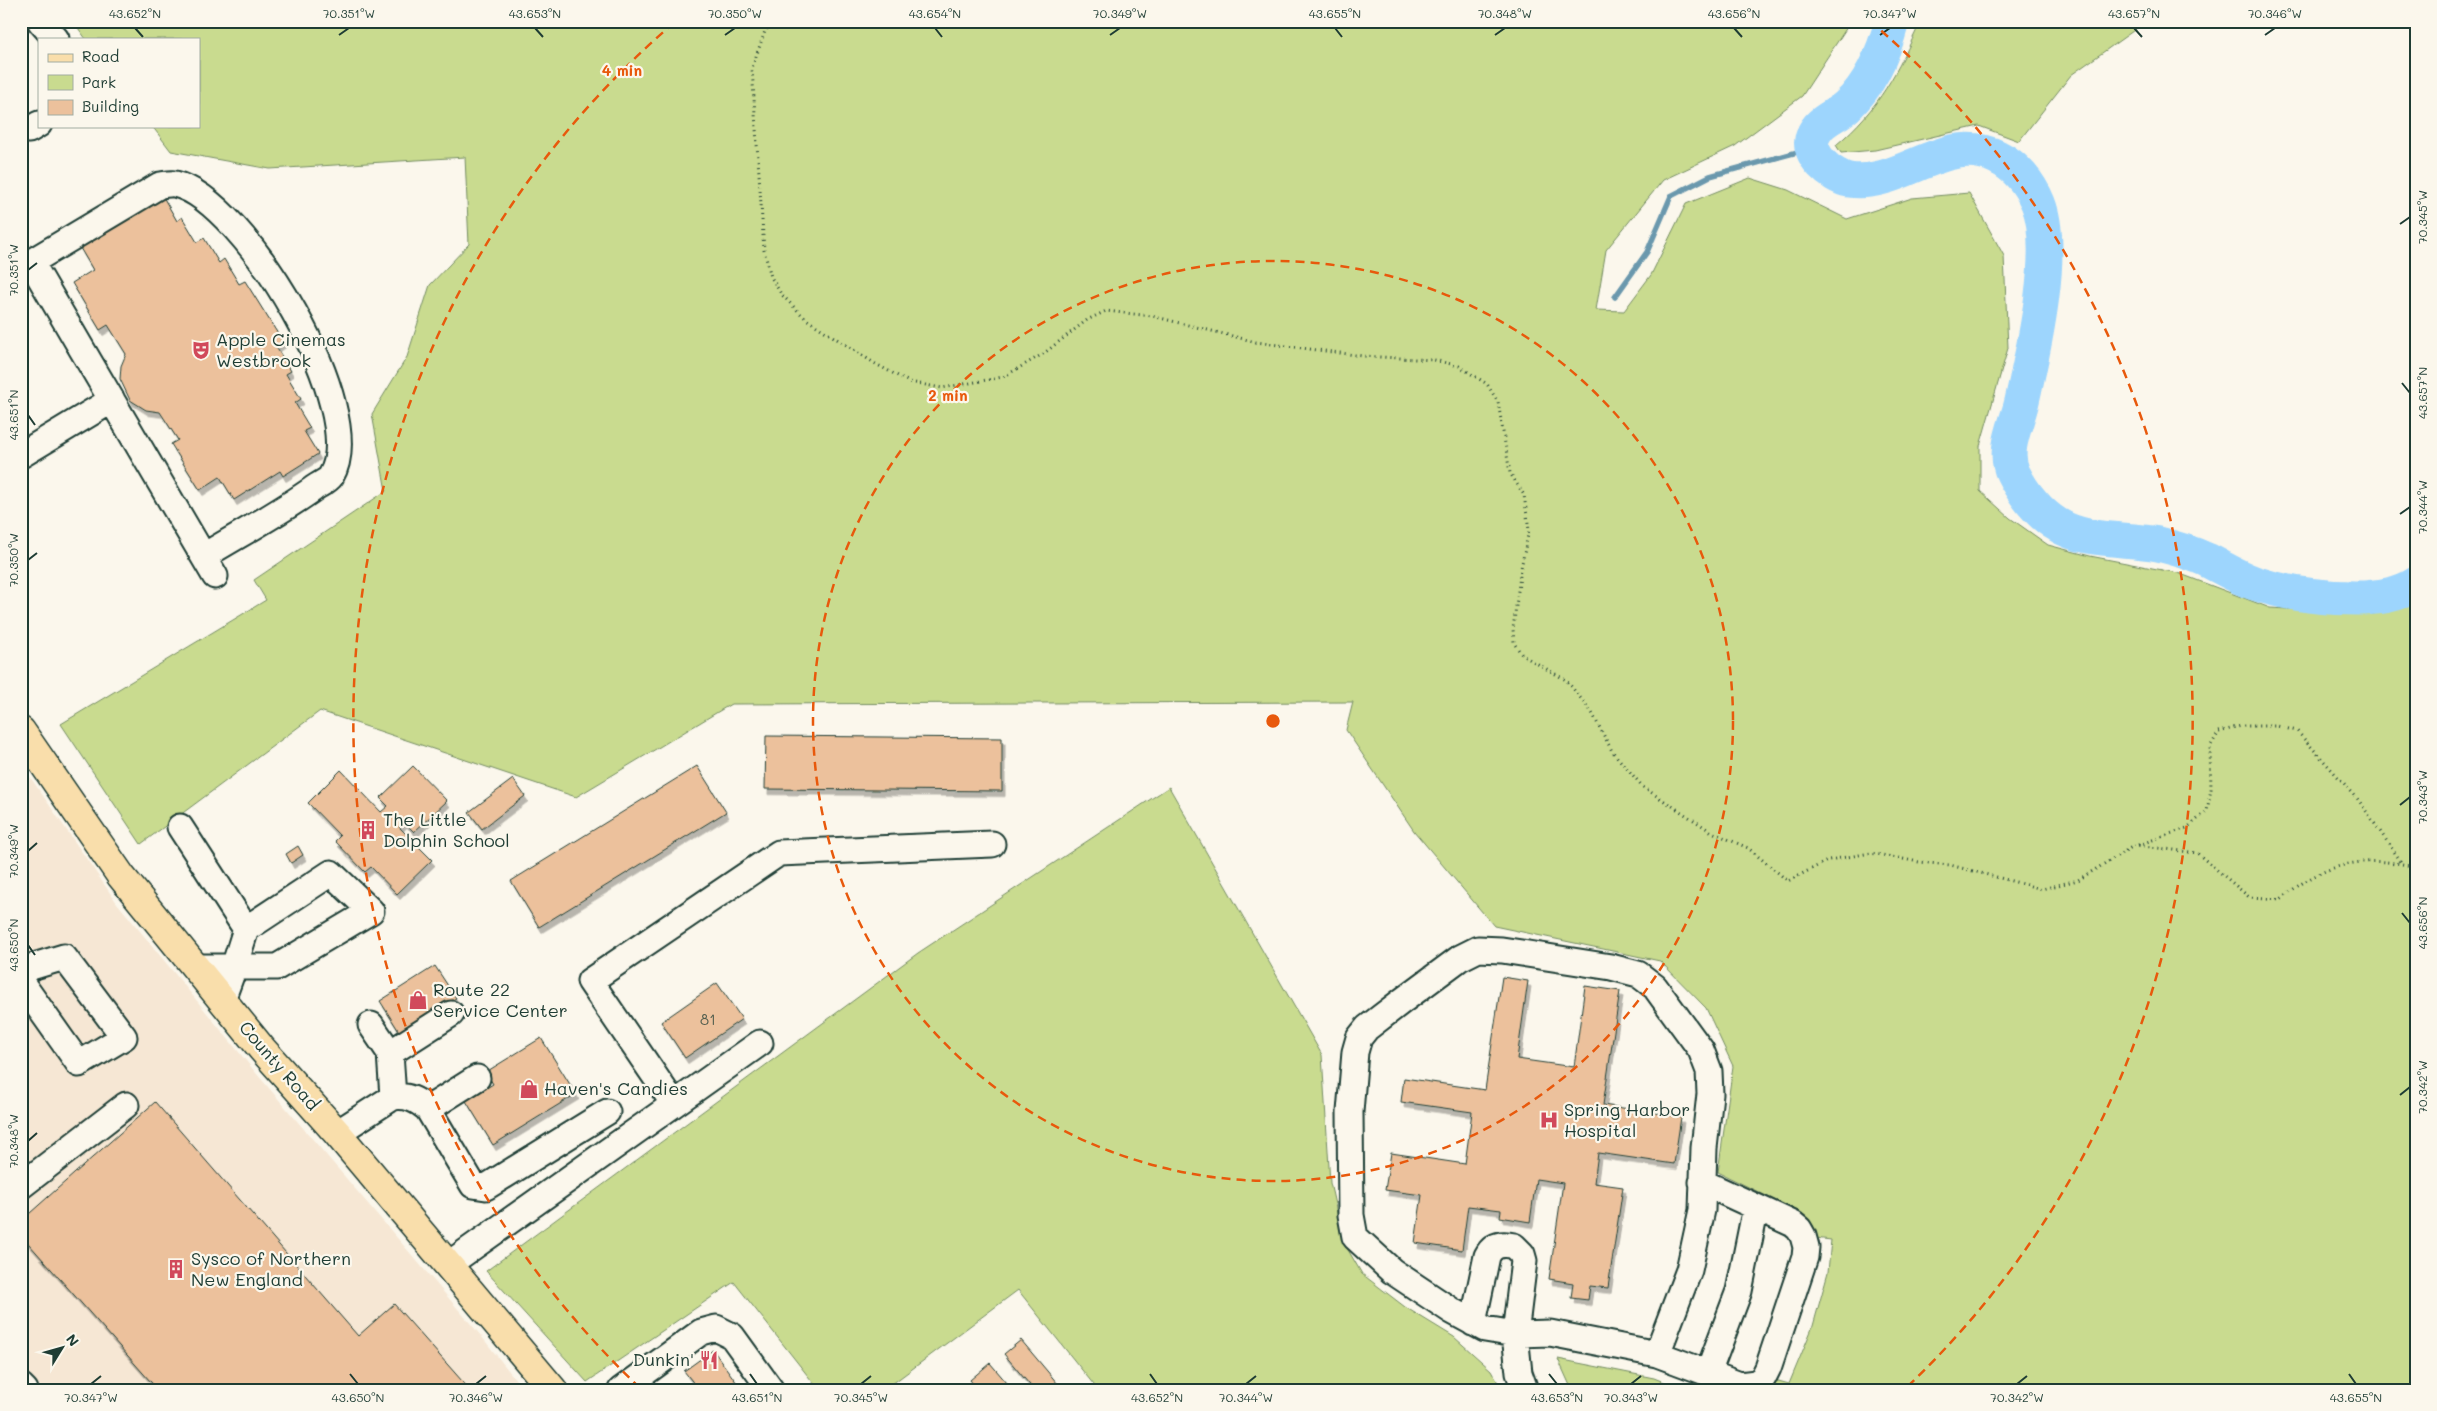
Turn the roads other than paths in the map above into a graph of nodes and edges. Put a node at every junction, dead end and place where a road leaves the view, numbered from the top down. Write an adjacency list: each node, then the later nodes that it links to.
1 (40, 21): 2 (lane)
2 (55, 38)
3 (38, 125): 4 (lane)
4 (21, 130)
5 (112, 400): 5 (lane); 6 (lane)
6 (21, 455)
7 (21, 731): 11 (main road, County Road)
8 (180, 827): 10 (lane)
9 (992, 844): 22 (lane)
10 (246, 929): 12 (lane); 12 (lane)
11 (194, 967): 12 (lane); 15 (main road, County Road)
12 (234, 967): 15 (lane)
13 (21, 970): 14 (lane)
14 (21, 982)
15 (222, 1000): 26 (main road, County Road)
16 (451, 1014): 19 (lane)
17 (370, 1024): 19 (lane)
18 (760, 1043): 22 (lane)
19 (390, 1053): 21 (lane)
20 (477, 1078): 24 (lane)
21 (393, 1097): 24 (lane); 26 (lane)
22 (674, 1104): 30 (lane)
23 (126, 1105): 28 (lane)
24 (428, 1109): 25 (lane)
25 (607, 1112)
26 (337, 1133): 30 (main road, County Road)
27 (1702, 1182): 29 (lane); 31 (lane); 33 (lane)
28 (21, 1186)
29 (1756, 1207): 34 (lane); 34 (lane)
30 (449, 1264): 37 (main road, County Road)
31 (1473, 1323): 32 (lane); 32 (lane)
32 (1514, 1334): 33 (lane); 40 (lane)
33 (1657, 1354): 34 (lane)
34 (1708, 1373)
35 (21, 1386): 36 (lane)
36 (25, 1390)
37 (553, 1390)
38 (621, 1390): 39 (lane)
39 (771, 1390)
40 (1525, 1390)

